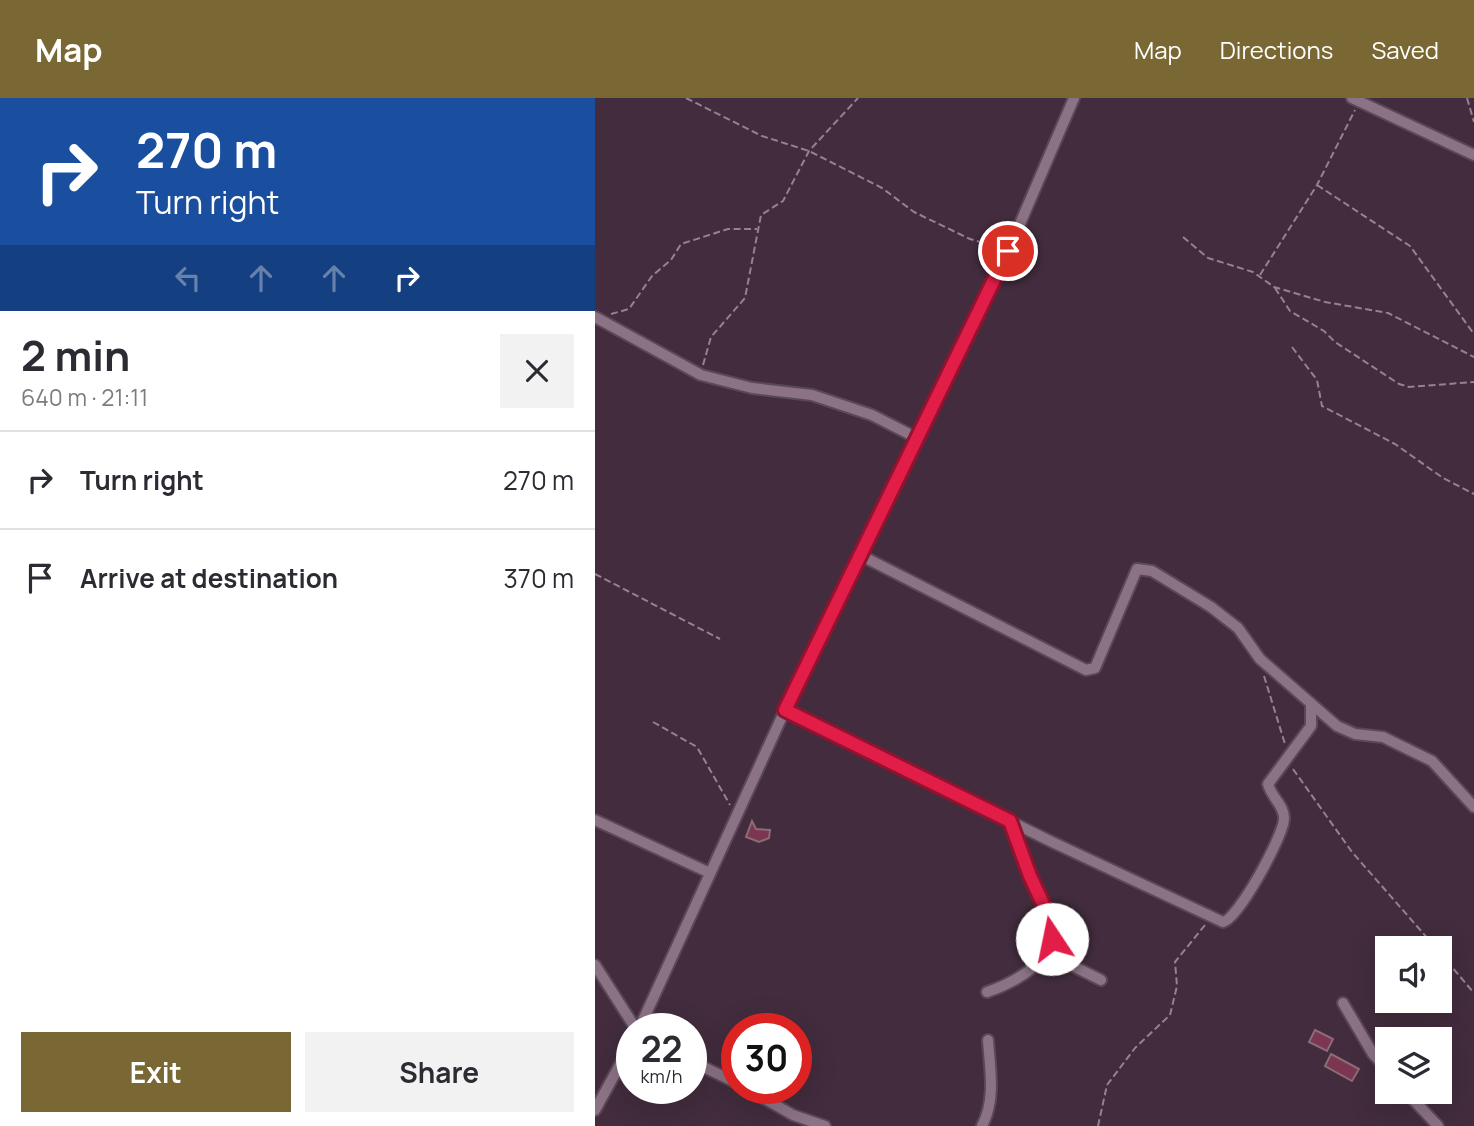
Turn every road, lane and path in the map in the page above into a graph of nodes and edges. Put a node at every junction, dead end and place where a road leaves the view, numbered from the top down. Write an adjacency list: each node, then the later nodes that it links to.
1 (687, 98): 7 (path)
2 (858, 98): 7 (path)
3 (1073, 98): 12 (street)
4 (1467, 98): 6 (path)
5 (1356, 100): 8 (street); 9 (path)
6 (1474, 122)
7 (809, 151): 10 (path); 12 (path)
8 (1474, 155)
9 (1317, 186): 13 (path); 16 (path)
10 (757, 229): 15 (path); 19 (path)
11 (1183, 237): 13 (path)
12 (1008, 251): 21 (street)
13 (1260, 276): 14 (path)
14 (1275, 287): 18 (path); 20 (path)
15 (596, 317): 19 (street)
16 (1474, 334)
17 (1292, 347): 22 (path)
18 (1474, 358)
19 (701, 375): 21 (street)
20 (1474, 382)
21 (917, 438): 23 (street)
22 (1474, 494)
23 (860, 555): 26 (street); 28 (street)
24 (595, 574): 25 (path)
25 (720, 639)
26 (1259, 659): 27 (street); 30 (path)
27 (1311, 706): 30 (street); 31 (street)
28 (785, 710): 32 (street); 34 (street)
29 (653, 722): 32 (path)
30 (1290, 755): 34 (street); 37 (path)
31 (1474, 807)
32 (737, 817): 35 (street)
33 (595, 820): 35 (street)
34 (1010, 821): 38 (street)
35 (710, 873): 46 (street)
36 (1205, 925): 55 (path)
37 (1426, 936)
38 (1047, 953): 41 (street); 42 (street)
39 (595, 965): 45 (street)
40 (1452, 967): 43 (path)
41 (1101, 981)
42 (987, 992)
43 (1474, 993)
44 (1343, 1003): 48 (street)
45 (627, 1013)
46 (645, 1013)
47 (988, 1040): 54 (street)
48 (1375, 1056)
49 (616, 1070): 50 (street)
50 (597, 1103)
51 (774, 1104): 53 (street)
52 (1417, 1104): 56 (street)
53 (825, 1126)
54 (982, 1126)
55 (1098, 1126)
56 (1438, 1126)

